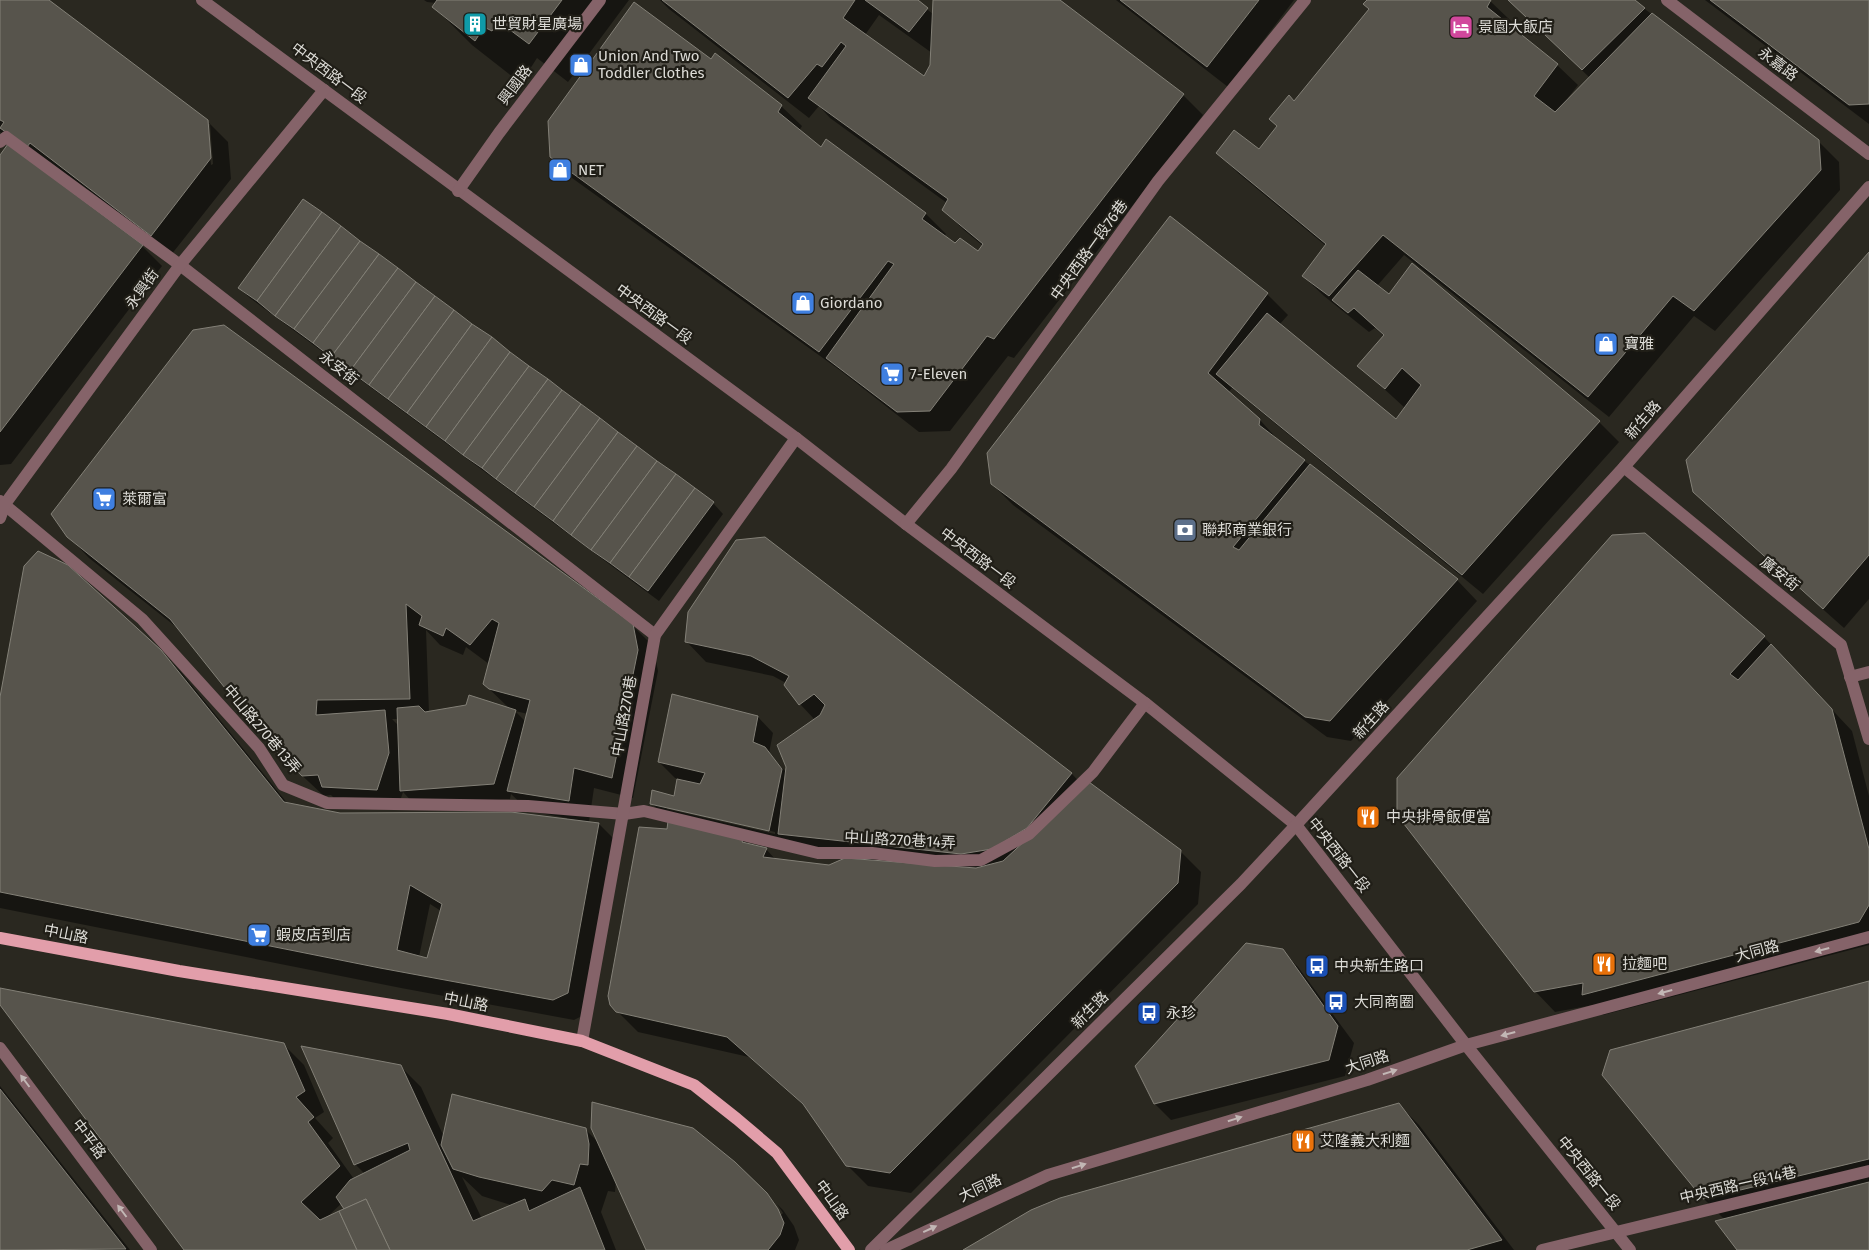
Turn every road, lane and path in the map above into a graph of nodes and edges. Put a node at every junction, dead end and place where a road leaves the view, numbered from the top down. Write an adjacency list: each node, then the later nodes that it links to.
1 (202, 0): 5 (street, 中央西路一段)
2 (600, 0): 9 (street, 興國路)
3 (1304, 0): 15 (street, 中央西路一段76巷)
4 (1667, 0): 7 (street, 永嘉路)
5 (324, 90): 9 (street, 中央西路一段); 10 (street, 永興街)
6 (0, 142): 10 (street, 永安街)
7 (1869, 154)
8 (1869, 187): 12 (street, 新生路)
9 (458, 191): 11 (street, 中央西路一段)
10 (180, 265): 13 (street, 永興街); 16 (street, 永安街)
11 (796, 438): 15 (street, 中央西路一段); 16 (street, 中山路270巷)
12 (1624, 467): 18 (street, 廣安街); 22 (street, 新生路)
13 (3, 502): 14 (street, 永興街); 21 (street, 中山路270巷13弄)
14 (0, 518)
15 (906, 524): 19 (street, 中央西路一段)
16 (655, 634): 21 (street, 中山路270巷)
17 (1869, 672): 18 (street)
18 (1850, 676): 20 (street, 廣安街)
19 (1145, 703): 21 (street, 中山路270巷14弄); 22 (street, 中央西路一段)
20 (1869, 738)
21 (624, 814): 25 (street, 中山路270巷)
22 (1296, 825): 26 (street, 中央西路一段); 32 (street, 新生路)
23 (1869, 937): 26 (street, 大同路, one-way to 26)
24 (0, 938): 25 (main road, 中山路)
25 (582, 1041): 31 (main road, 中山路)
26 (1466, 1045): 29 (street, 中央西路一段); 33 (street, 大同路, one-way to 26)
27 (0, 1048): 30 (street, 中平路, one-way to 27)
28 (1869, 1170): 29 (street, 中央西路一段14巷)
29 (1615, 1231): 34 (street, 中央西路一段14巷); 35 (street, 中央西路一段)
30 (151, 1250)
31 (849, 1250)
32 (871, 1250)
33 (886, 1250)
34 (1542, 1250)
35 (1630, 1250)

